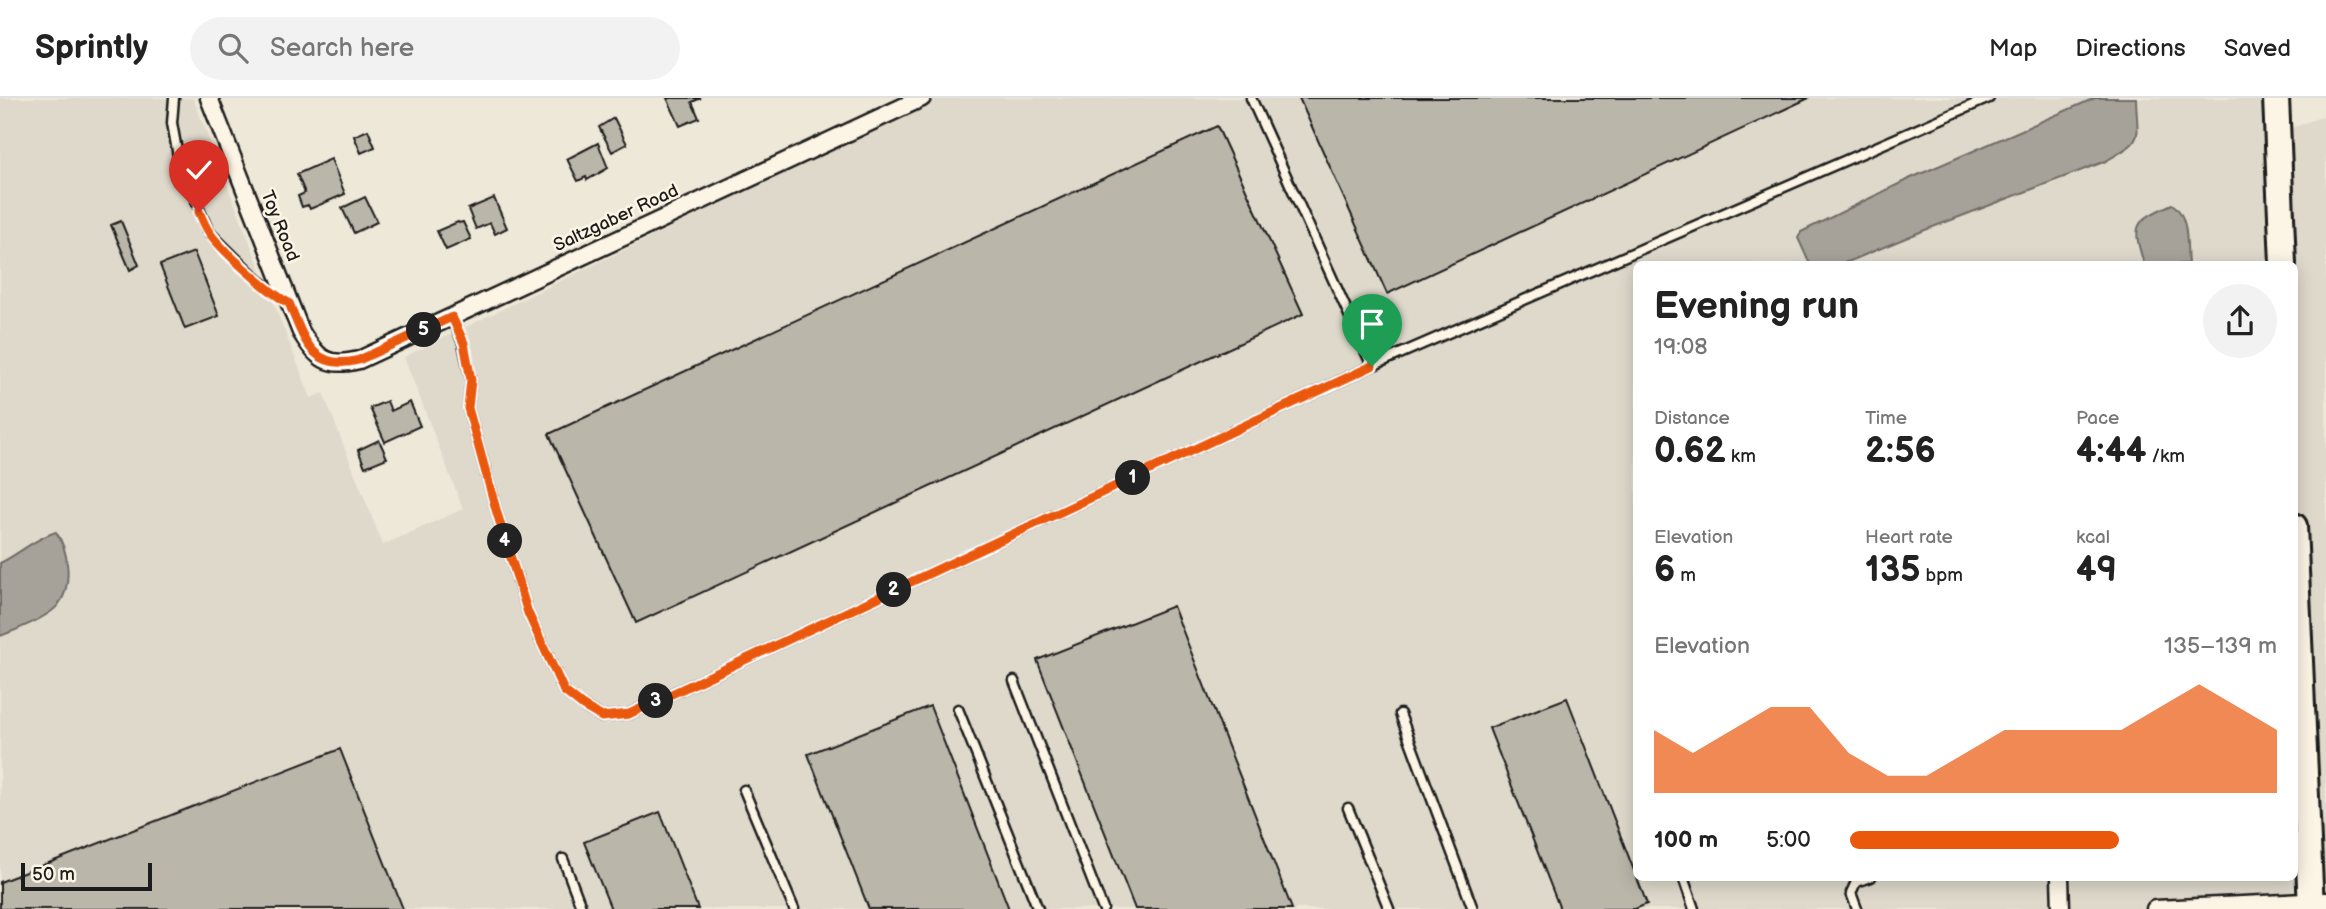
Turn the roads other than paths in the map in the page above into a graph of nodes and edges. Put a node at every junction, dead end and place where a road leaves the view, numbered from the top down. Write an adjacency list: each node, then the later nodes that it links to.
1 (174, 98): 8 (lane)
2 (209, 98): 8 (street, Toy Road)
3 (922, 98): 9 (street, Saltzgaber Road)
4 (1251, 98): 11 (lane)
5 (1989, 98): 11 (lane)
6 (2276, 98): 7 (main road)
7 (2283, 261)
8 (289, 303): 10 (street, Toy Road)
9 (452, 317): 10 (street, Saltzgaber Road); 11 (lane)
10 (325, 361)
11 (1372, 366)
12 (2298, 595): 22 (main road)
13 (1014, 681): 26 (lane)
14 (958, 709): 25 (lane)
15 (1400, 714): 28 (lane)
16 (744, 790): 24 (lane)
17 (1348, 808): 27 (lane)
18 (563, 859): 23 (lane)
19 (1685, 881): 29 (lane)
20 (1861, 881): 30 (lane)
21 (2060, 881): 31 (street)
22 (2316, 904): 32 (street)
23 (582, 909)
24 (794, 909)
25 (1038, 909)
26 (1103, 909)
27 (1389, 909)
28 (1473, 909)
29 (1694, 909)
30 (1857, 909)
31 (2061, 909)
32 (2155, 909)

